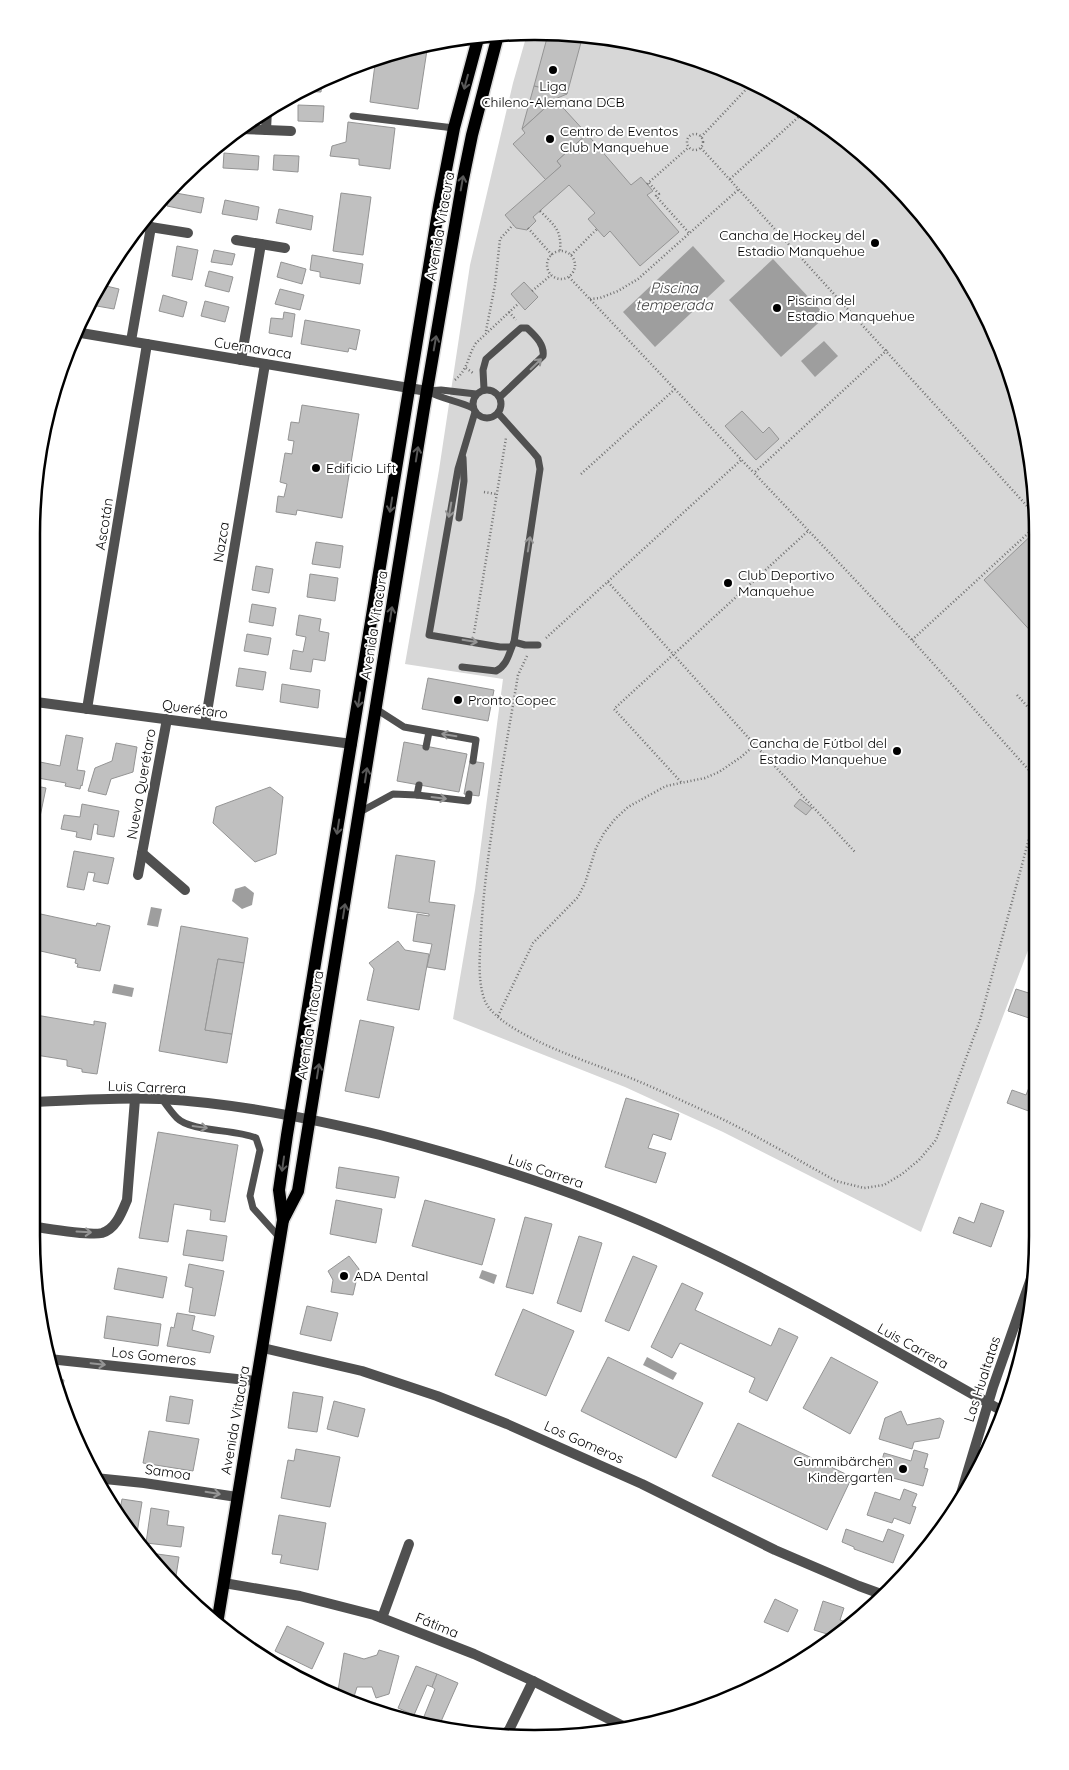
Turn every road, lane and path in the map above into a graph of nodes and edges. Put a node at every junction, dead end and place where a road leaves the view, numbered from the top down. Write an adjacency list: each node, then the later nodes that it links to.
1 (496, 42): 43 (main road, Avenida Vitacura, one-way to 1)
2 (477, 43): 7 (main road, Avenida Vitacura, one-way to 7)
3 (748, 89): 11 (path)
4 (353, 116): 7 (lane)
5 (799, 117): 14 (path)
6 (267, 119): 9 (street)
7 (454, 128): 45 (main road, Avenida Vitacura)
8 (251, 129): 9 (street)
9 (266, 130): 10 (street)
10 (291, 131)
11 (701, 137): 12 (path); 13 (path)
12 (689, 146): 13 (path); 23 (path)
13 (701, 148): 14 (path)
14 (730, 179): 15 (path)
15 (739, 189): 23 (path); 39 (path)
16 (540, 211): 27 (path)
17 (513, 225): 36 (path)
18 (147, 226): 19 (street)
19 (151, 227): 22 (street); 37 (street)
20 (528, 228): 28 (path)
21 (597, 229): 29 (path)
22 (188, 233)
23 (690, 234): 33 (path)
24 (236, 240): 25 (street)
25 (261, 244): 26 (street); 40 (street)
26 (285, 248)
27 (560, 251): 28 (path); 29 (path)
28 (552, 255): 30 (path)
29 (571, 255): 31 (path)
30 (551, 275): 31 (path); 32 (path)
31 (569, 277): 33 (path)
32 (532, 291)
33 (590, 299): 46 (path)
34 (519, 303): 36 (path)
35 (83, 333): 37 (street, Cuernavaca)
36 (486, 333): 42 (path)
37 (130, 341): 38 (street, Cuernavaca)
38 (147, 344): 40 (street, Cuernavaca); 73 (street, Ascotán)
39 (887, 350): 56 (path); 60 (path)
40 (241, 360): 41 (street, Cuernavaca)
41 (264, 364): 45 (street, Cuernavaca); 77 (street, Nazca)
42 (466, 368): 43 (path); 44 (path)
43 (429, 378): 48 (main road, Avenida Vitacura)
44 (484, 379): 47 (lane); 50 (lane, one-way to 44)
45 (410, 388): 48 (street, Cuernavaca); 79 (main road, Avenida Vitacura, one-way to 79)
46 (675, 389): 55 (path); 57 (path)
47 (484, 390): 49 (lane); 50 (lane)
48 (426, 391): 49 (lane); 51 (lane); 75 (main road, Avenida Vitacura, one-way to 48)
49 (476, 394): 51 (lane)
50 (500, 397): 52 (lane)
51 (474, 410): 52 (lane); 54 (lane)
52 (498, 413): 53 (lane)
53 (509, 425): 59 (path); 67 (lane, one-way to 53)
54 (463, 452): 61 (lane); 66 (lane, one-way to 66)
55 (742, 460): 56 (path); 64 (path)
56 (754, 473): 62 (path)
57 (581, 474)
58 (484, 492): 59 (path)
59 (496, 494): 66 (path)
60 (1028, 507)
61 (460, 518)
62 (808, 531): 65 (path); 69 (path)
63 (1029, 532): 65 (path)
64 (608, 582): 68 (path); 69 (path)
65 (912, 640): 83 (path)
66 (472, 642): 67 (lane)
67 (513, 644): 68 (lane); 70 (lane)
68 (538, 645): 94 (path)
69 (673, 654): 80 (path); 84 (path)
70 (462, 667)
71 (1017, 695): 74 (path)
72 (40, 702): 73 (street, Querétaro)
73 (87, 708): 76 (street, Querétaro)
74 (1029, 708)
75 (376, 709): 78 (lane); 88 (main road, Avenida Vitacura, one-way to 75)
76 (167, 719): 77 (street, Querétaro); 90 (street, Nueva Querétaro)
77 (205, 724): 79 (street, Querétaro)
78 (429, 732): 81 (lane); 82 (lane, one-way to 78)
79 (352, 744): 98 (main road, Avenida Vitacura, one-way to 98)
80 (755, 745): 84 (path); 91 (path)
81 (426, 746)
82 (473, 762)
83 (1029, 770)
84 (681, 782): 94 (path)
85 (419, 785): 87 (lane)
86 (469, 794): 87 (lane, one-way to 86)
87 (417, 795): 88 (lane)
88 (360, 812): 99 (main road, Avenida Vitacura, one-way to 88)
89 (1029, 837): 94 (path)
90 (142, 853): 92 (street, Nueva Querétaro); 93 (street, Nueva Querétaro)
91 (856, 853)
92 (138, 875)
93 (185, 890)
94 (498, 1016)
95 (135, 1099): 96 (street, Luis Carrera); 97 (street, Luis Carrera); 101 (street, one-way to 95)
96 (162, 1100): 98 (street, Luis Carrera); 102 (lane, one-way to 102)
97 (40, 1102)
98 (291, 1116): 99 (street, Luis Carrera); 100 (main road, Avenida Vitacura, one-way to 100)
99 (310, 1119): 100 (main road, Avenida Vitacura); 107 (street, Luis Carrera)
100 (283, 1220): 102 (main road, Avenida Vitacura)
101 (40, 1228)
102 (280, 1238): 104 (main road, Avenida Vitacura)
103 (1026, 1295): 107 (street, Las Hualtatas)
104 (263, 1348): 106 (main road, Avenida Vitacura); 114 (street, Los Gomeros)
105 (56, 1360): 106 (street, Los Gomeros, one-way to 106)
106 (256, 1382): 111 (main road, Avenida Vitacura)
107 (988, 1403): 108 (street, Luis Carrera); 109 (street, Las Hualtatas)
108 (997, 1408)
109 (966, 1478)
110 (104, 1479): 111 (street, Samoa, one-way to 111)
111 (238, 1497): 113 (main road, Avenida Vitacura)
112 (409, 1544): 116 (street)
113 (224, 1583): 115 (main road, Avenida Vitacura); 116 (street, Fátima)
114 (876, 1592)
115 (218, 1616)
116 (382, 1618): 117 (street, Fátima)
117 (533, 1681): 118 (street, Fátima); 119 (street)
118 (616, 1723)
119 (509, 1729)

